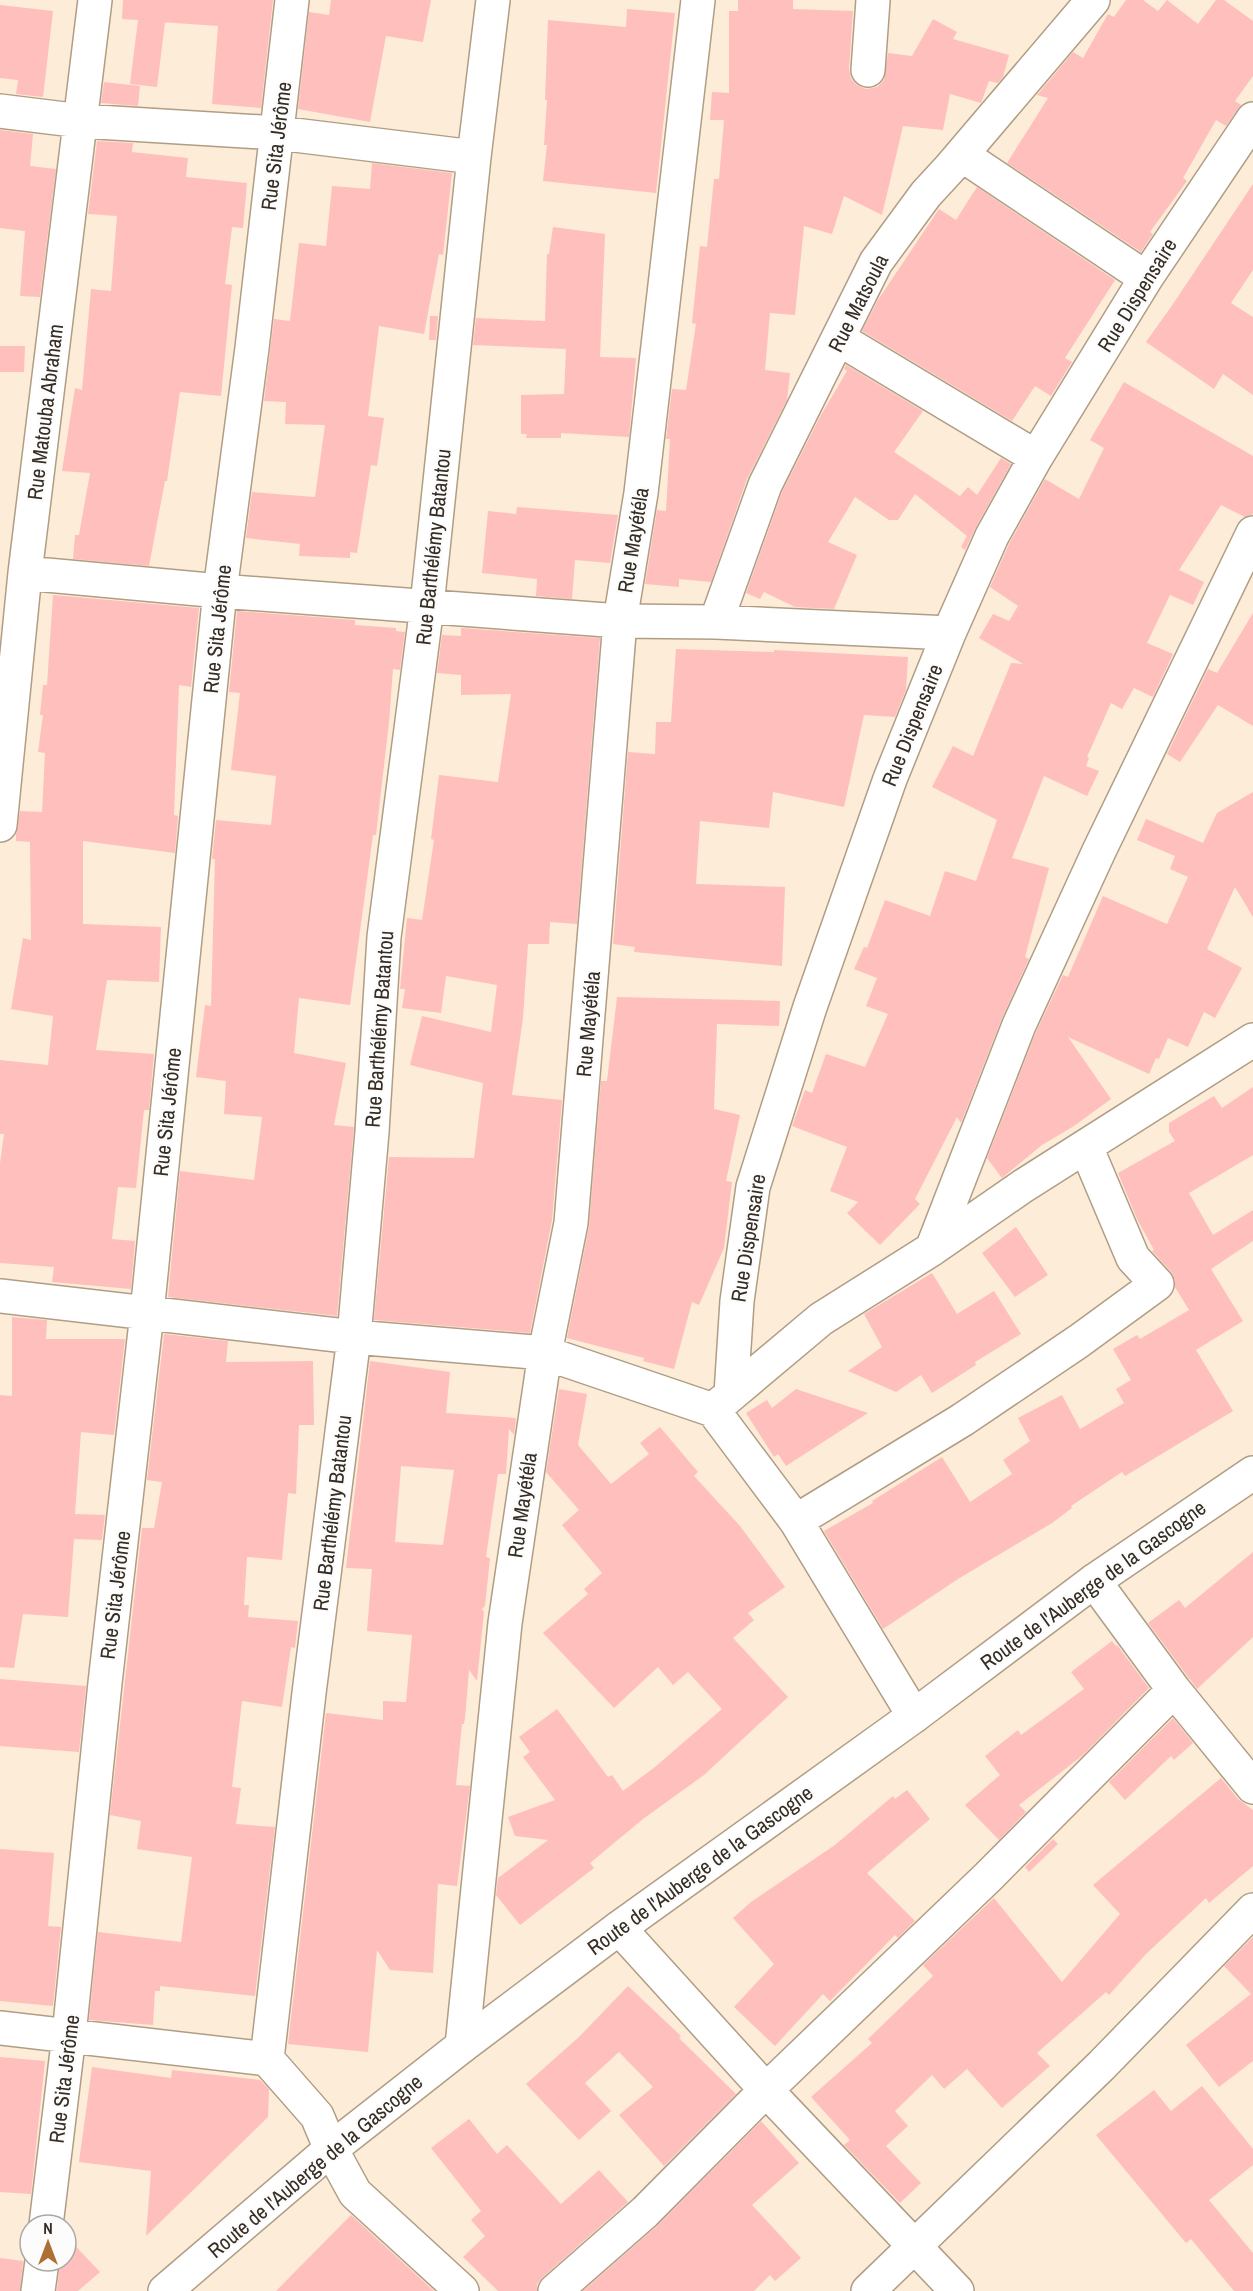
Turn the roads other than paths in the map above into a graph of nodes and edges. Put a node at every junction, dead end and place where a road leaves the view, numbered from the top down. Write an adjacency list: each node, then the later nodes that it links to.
1 (95, 0): 10 (street, Rue Matouba Abraham)
2 (292, 0): 11 (street, Rue Sita Jérôme)
3 (493, 0): 13 (street, Rue Barthélémy Batantou)
4 (698, 0): 21 (street, Rue Mayétéla)
5 (873, 0): 7 (street)
6 (1089, 1): 12 (street, Rue Matsoula)
7 (868, 70)
8 (0, 111): 10 (street)
9 (1253, 119): 14 (street, Rue Dispensaire)
10 (81, 121): 11 (street); 18 (street, Rue Matouba Abraham)
11 (278, 133): 13 (street); 19 (street, Rue Sita Jérôme)
12 (962, 155): 14 (street); 15 (street, Rue Matsoula)
13 (474, 157): 20 (street, Rue Barthélémy Batantou)
14 (1146, 278): 16 (street, Rue Dispensaire)
15 (839, 339): 16 (street); 22 (street, Rue Matsoula)
16 (1036, 457): 23 (street, Rue Dispensaire)
17 (1253, 533): 27 (street)
18 (26, 573): 19 (street); 24 (street, Rue Matouba Abraham)
19 (220, 591): 20 (street); 29 (street, Rue Sita Jérôme)
20 (427, 606): 21 (street); 30 (street, Rue Barthélémy Batantou)
21 (620, 621): 22 (street); 31 (street, Rue Mayétéla)
22 (716, 622): 23 (street)
23 (949, 633): 32 (street, Rue Dispensaire)
24 (0, 825)
25 (1253, 1040): 26 (street)
26 (1086, 1147): 27 (street); 34 (street)
27 (932, 1249): 32 (street)
28 (0, 1296): 29 (street)
29 (147, 1313): 30 (street); 42 (street, Rue Sita Jérôme)
30 (354, 1337): 31 (street); 44 (street, Rue Barthélémy Batantou)
31 (545, 1353): 32 (street); 43 (street, Rue Mayétéla)
32 (722, 1402): 34 (street)
33 (1253, 1473): 35 (street, Route de l'Auberge de la Gascogne)
34 (796, 1521): 37 (street)
35 (1094, 1581): 36 (street); 37 (street, Route de l'Auberge de la Gascogne)
36 (1174, 1690): 38 (street); 45 (street)
37 (914, 1716): 40 (street, Route de l'Auberge de la Gascogne)
38 (1253, 1787)
39 (1253, 1910): 48 (street)
40 (619, 1928): 43 (street, Route de l'Auberge de la Gascogne); 45 (street)
41 (0, 2028): 42 (street)
42 (69, 2035): 44 (street); 47 (street, Rue Sita Jérôme)
43 (462, 2046): 46 (street, Route de l'Auberge de la Gascogne)
44 (267, 2059): 46 (street)
45 (766, 2090): 48 (street); 53 (street)
46 (331, 2149): 51 (street, Route de l'Auberge de la Gascogne); 52 (street)
47 (47, 2213)
48 (916, 2246): 54 (street); 55 (street)
49 (40, 2273): 50 (street)
50 (38, 2291)
51 (165, 2291)
52 (462, 2291)
53 (555, 2291)
54 (868, 2291)
55 (957, 2291)

